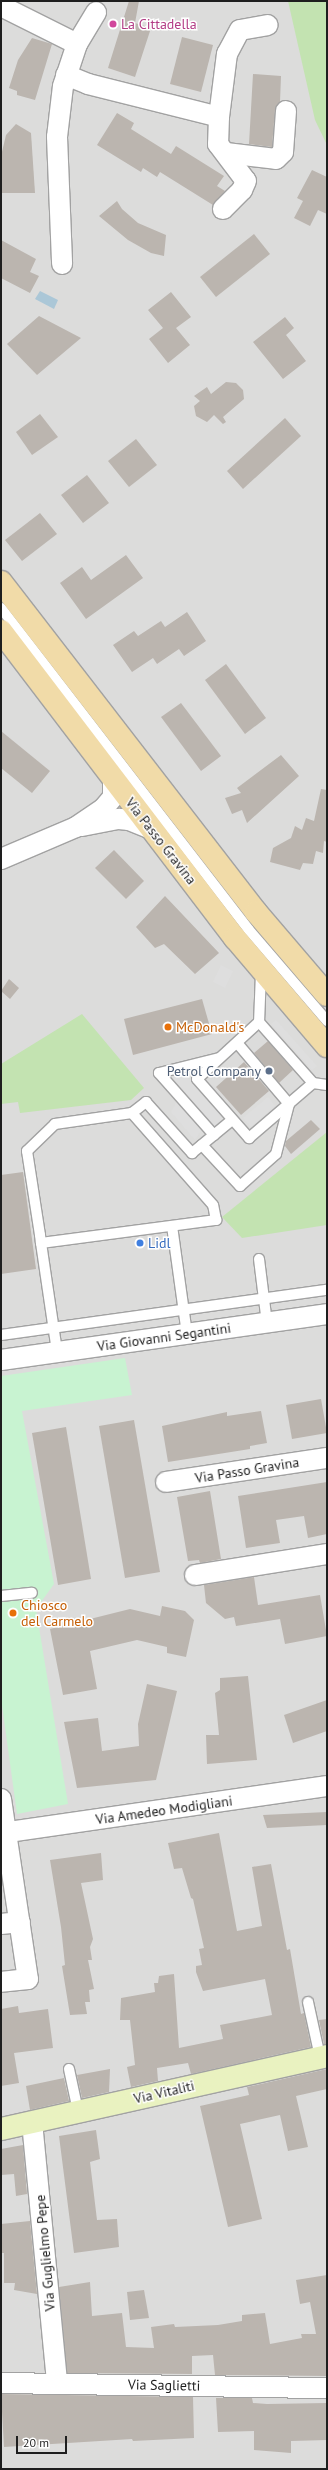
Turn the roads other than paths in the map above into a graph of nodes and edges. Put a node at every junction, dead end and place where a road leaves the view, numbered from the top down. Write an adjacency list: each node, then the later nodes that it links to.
1 (1, 6): 4 (street)
2 (96, 12): 4 (street)
3 (268, 25): 7 (street)
4 (77, 44): 5 (street)
5 (66, 75): 7 (street); 10 (street)
6 (286, 111): 8 (street)
7 (219, 117): 8 (street)
8 (226, 153): 9 (street)
9 (223, 210)
10 (62, 264)
11 (1, 582): 19 (main road)
12 (1, 608): 20 (lane)
13 (1, 631): 14 (main road, Via Passo Gravina)
14 (113, 780): 15 (street); 16 (main road, Via Passo Gravina)
15 (76, 827): 16 (street); 17 (street)
16 (151, 829): 18 (main road, Via Passo Gravina)
17 (1, 859)
18 (261, 969): 21 (lane); 23 (main road, Via Passo Gravina)
19 (327, 995)
20 (327, 1021)
21 (259, 1022): 22 (lane); 25 (lane)
22 (237, 1043): 24 (lane); 27 (lane)
23 (327, 1046)
24 (221, 1058): 29 (lane); 30 (lane)
25 (313, 1083): 26 (lane); 27 (lane)
26 (327, 1085)
27 (289, 1104): 29 (lane); 31 (lane)
28 (132, 1113): 31 (lane); 32 (lane); 33 (lane)
29 (232, 1120): 30 (lane)
30 (214, 1135): 31 (lane)
31 (202, 1145)
32 (172, 1226): 33 (lane); 37 (lane)
33 (41, 1243): 40 (lane)
34 (259, 1259): 36 (lane)
35 (327, 1290): 36 (lane)
36 (264, 1299): 37 (lane); 39 (lane)
37 (184, 1310): 40 (lane); 41 (lane)
38 (327, 1314): 39 (street, Via Giovanni Segantini)
39 (267, 1323): 41 (street, Via Giovanni Segantini)
40 (54, 1328): 42 (lane); 43 (lane)
41 (187, 1334): 43 (street, Via Giovanni Segantini)
42 (1, 1335)
43 (57, 1352): 44 (street, Via Giovanni Segantini)
44 (1, 1360)
45 (327, 1458): 46 (street, Via Passo Gravina)
46 (166, 1482)
47 (327, 1554): 48 (street)
48 (196, 1575)
49 (32, 1593): 50 (lane)
50 (1, 1596)
51 (327, 1786): 53 (street, Via Amedeo Modigliani)
52 (1, 1799): 53 (street)
53 (4, 1833): 54 (street)
54 (10, 1923): 55 (street)
55 (1, 1982)
56 (308, 2002): 57 (lane)
57 (324, 2056): 59 (street, Via Vitaliti)
58 (69, 2069): 59 (lane)
59 (78, 2111): 60 (street, Via Vitaliti)
60 (32, 2122): 61 (street, Via Vitaliti); 63 (street, Via Guglielmo Pepe)
61 (1, 2129)
62 (1, 2383): 63 (street, Via Saglietti)
63 (57, 2384): 64 (street, Via Saglietti)
64 (327, 2388)

